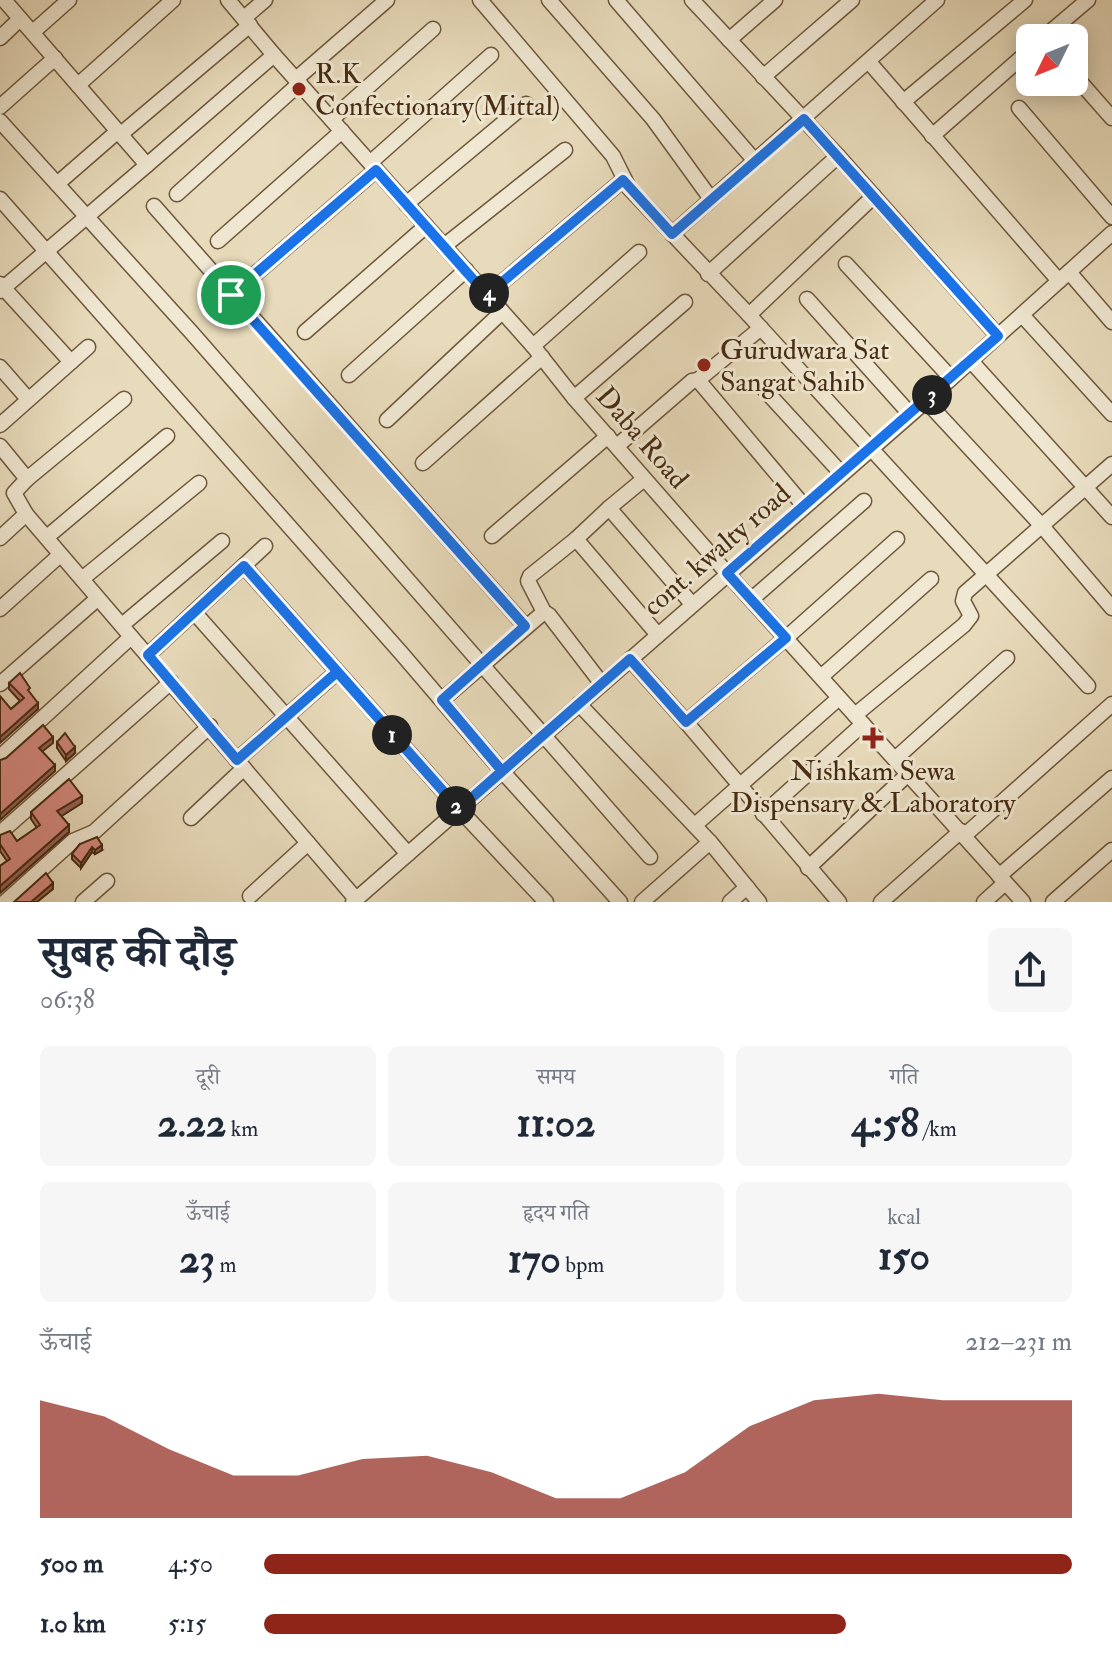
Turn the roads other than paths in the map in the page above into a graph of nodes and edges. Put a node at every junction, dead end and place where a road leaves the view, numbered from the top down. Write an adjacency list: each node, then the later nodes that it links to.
1 (4, 0): 16 (street)
2 (69, 0): 20 (street)
3 (173, 0): 30 (street)
4 (228, 0): 17 (street, Daba Road)
5 (265, 0): 17 (street)
6 (387, 0): 29 (street)
7 (480, 0): 48 (street)
8 (549, 0): 53 (street)
9 (616, 0): 45 (street)
10 (692, 0): 22 (street)
11 (775, 0): 22 (street)
12 (852, 0): 28 (street)
13 (937, 0): 26 (street)
14 (1025, 0): 32 (street)
15 (1088, 0): 18 (street)
16 (20, 19): 20 (street); 21 (street)
17 (247, 21): 23 (street, Daba Road); 41 (street)
18 (1060, 24)
19 (433, 29): 37 (street)
20 (33, 32): 25 (street)
21 (0, 38)
22 (729, 40): 28 (street)
23 (274, 55): 29 (street, Daba Road); 46 (street)
24 (491, 55): 47 (street)
25 (55, 58): 30 (street); 34 (street)
26 (869, 62): 32 (street); 38 (street)
27 (1016, 62): 42 (street)
28 (763, 77): 38 (street)
29 (298, 81): 37 (street, Daba Road); 50 (street)
30 (78, 85): 41 (street)
31 (1088, 91): 36 (street)
32 (903, 102): 42 (street)
33 (526, 104): 54 (street)
34 (0, 107)
35 (1019, 108): 57 (street)
36 (1112, 118)
37 (332, 119): 40 (street, Daba Road)
38 (804, 119): 44 (street); 45 (street)
39 (0, 121): 49 (street)
40 (342, 131): 47 (street, Daba Road); 61 (street)
41 (120, 132): 46 (street); 49 (street)
42 (932, 136): 68 (street)
43 (565, 150): 62 (street)
44 (838, 156): 51 (street); 67 (street)
45 (755, 161): 53 (street)
46 (147, 165): 56 (street)
47 (373, 166): 54 (street, Daba Road); 70 (street)
48 (623, 180): 60 (street); 71 (street)
49 (57, 184): 56 (street)
50 (177, 194)
51 (874, 196): 75 (street); 80 (street)
52 (0, 199): 63 (street)
53 (711, 199): 60 (street)
54 (406, 204): 58 (street, Daba Road)
55 (154, 206): 70 (street)
56 (85, 216): 63 (street); 142 (street)
57 (1112, 217)
58 (426, 226): 62 (street, Daba Road); 79 (street)
59 (1112, 233): 68 (street, cont. kwalty road)
60 (672, 234): 67 (street)
61 (218, 241)
62 (444, 246): 66 (street, Daba Road)
63 (45, 252): 69 (street); 150 (street)
64 (639, 252): 82 (street)
65 (846, 264): 87 (street)
66 (466, 270): 71 (street, Daba Road); 86 (street)
67 (708, 274): 75 (street)
68 (1064, 277): 76 (street, cont. kwalty road); 77 (street)
69 (1, 288): 84 (street)
70 (231, 295): 135 (street)
71 (487, 295): 74 (street, Daba Road)
72 (807, 299): 94 (street)
73 (685, 302): 90 (street)
74 (502, 312): 82 (street, Daba Road); 96 (street)
75 (749, 315): 78 (street)
76 (1022, 315): 80 (street, cont. kwalty road); 95 (street)
77 (1112, 322)
78 (761, 328): 88 (street); 101 (street)
79 (305, 332)
80 (998, 336): 83 (street, cont. kwalty road)
81 (88, 347): 84 (street)
82 (538, 351): 90 (street, Daba Road); 102 (street)
83 (971, 361): 87 (street, cont. kwalty road); 108 (street)
84 (71, 362): 91 (street)
85 (0, 367): 91 (street)
86 (349, 375)
87 (951, 378): 93 (street, cont. kwalty road)
88 (698, 380): 99 (street); 110 (street)
89 (764, 389): 104 (street)
90 (574, 398): 99 (street, Daba Road)
91 (28, 399): 97 (street)
92 (124, 399): 105 (street)
93 (926, 401): 94 (street, cont. kwalty road); 114 (street)
94 (910, 414): 101 (street, cont. kwalty road)
95 (1112, 414)
96 (387, 420)
97 (0, 425)
98 (167, 436): 117 (street)
99 (612, 441): 106 (street, Daba Road); 116 (street)
100 (0, 446): 105 (street)
101 (869, 448): 104 (street, cont. kwalty road); 125 (street)
102 (423, 463)
103 (1112, 464): 108 (street)
104 (841, 473): 110 (street, cont. kwalty road)
105 (27, 479): 112 (street)
106 (644, 479): 111 (street); 124 (street, Daba Road)
107 (199, 483): 126 (street)
108 (1084, 487): 113 (street); 114 (street)
109 (864, 501): 129 (street)
110 (804, 506): 124 (street, cont. kwalty road)
111 (609, 508): 118 (street); 130 (street)
112 (26, 514): 115 (street); 117 (street)
113 (1112, 517)
114 (1042, 526): 125 (street); 131 (street)
115 (1, 536)
116 (492, 536)
117 (47, 537): 122 (street)
118 (576, 539): 134 (street); 137 (street)
119 (897, 539): 138 (street)
120 (222, 541): 136 (street)
121 (265, 546): 123 (street)
122 (60, 555): 126 (street); 132 (street)
123 (244, 566): 133 (street); 143 (street)
124 (727, 573): 129 (street, Daba Road); 130 (street, cont. kwalty road)
125 (987, 576): 148 (street); 154 (street)
126 (82, 579): 128 (street)
127 (931, 579): 144 (street)
128 (97, 599): 136 (street); 146 (street)
129 (752, 599): 138 (street, Daba Road)
130 (692, 604): 137 (street, cont. kwalty road)
131 (1112, 608)
132 (0, 609)
133 (194, 612): 139 (street); 153 (street)
134 (544, 612): 135 (street); 147 (street)
135 (525, 626): 142 (street)
136 (127, 631): 139 (street); 158 (street)
137 (658, 635): 141 (street, cont. kwalty road)
138 (786, 638): 144 (street, Daba Road); 155 (street)
139 (148, 655): 145 (street)
140 (1007, 658): 159 (street)
141 (630, 659): 147 (street, cont. kwalty road); 155 (street)
142 (482, 663): 150 (street); 157 (street)
143 (337, 672): 153 (street); 165 (street)
144 (822, 676): 149 (street, Daba Road)
145 (171, 682): 156 (street); 169 (street)
146 (0, 684)
147 (602, 684): 151 (street, cont. kwalty road)
148 (1088, 686)
149 (839, 698): 154 (street, Daba Road); 164 (street)
150 (442, 700): 161 (street)
151 (579, 704): 157 (street, cont. kwalty road); 168 (street)
152 (1112, 704): 170 (street)
153 (286, 716): 160 (street); 174 (street)
154 (859, 719): 159 (street, Daba Road); 166 (street)
155 (686, 722): 164 (street)
156 (210, 726): 160 (street); 182 (street)
157 (544, 734): 161 (street, cont. kwalty road); 175 (street)
158 (0, 757)
159 (895, 759): 162 (street, Daba Road)
160 (240, 764): 167 (street); 172 (street)
161 (502, 771): 165 (street, cont. kwalty road); 185 (street)
162 (908, 774): 170 (street, Daba Road); 176 (street)
163 (1112, 778): 177 (street)
164 (739, 786): 166 (street); 168 (street)
165 (459, 809): 174 (street, cont. kwalty road); 184 (street)
166 (763, 814): 176 (street)
167 (191, 818)
168 (695, 825): 171 (street)
169 (0, 833)
170 (963, 833): 177 (street, Daba Road); 190 (street)
171 (710, 842): 179 (street); 186 (street)
172 (308, 843): 180 (street); 181 (street)
173 (1112, 850): 193 (street)
174 (408, 854): 181 (street, cont. kwalty road)
175 (650, 857)
176 (808, 868): 189 (street)
177 (1002, 879): 191 (street); 192 (street, Daba Road)
178 (107, 881): 183 (street)
179 (747, 887): 187 (street); 188 (street)
180 (250, 896)
181 (361, 899)
182 (5, 902)
183 (83, 902)
184 (546, 902)
185 (620, 902)
186 (642, 902)
187 (730, 902)
188 (759, 902)
189 (839, 902)
190 (881, 902)
191 (984, 902)
192 (1023, 902)
193 (1053, 902)

